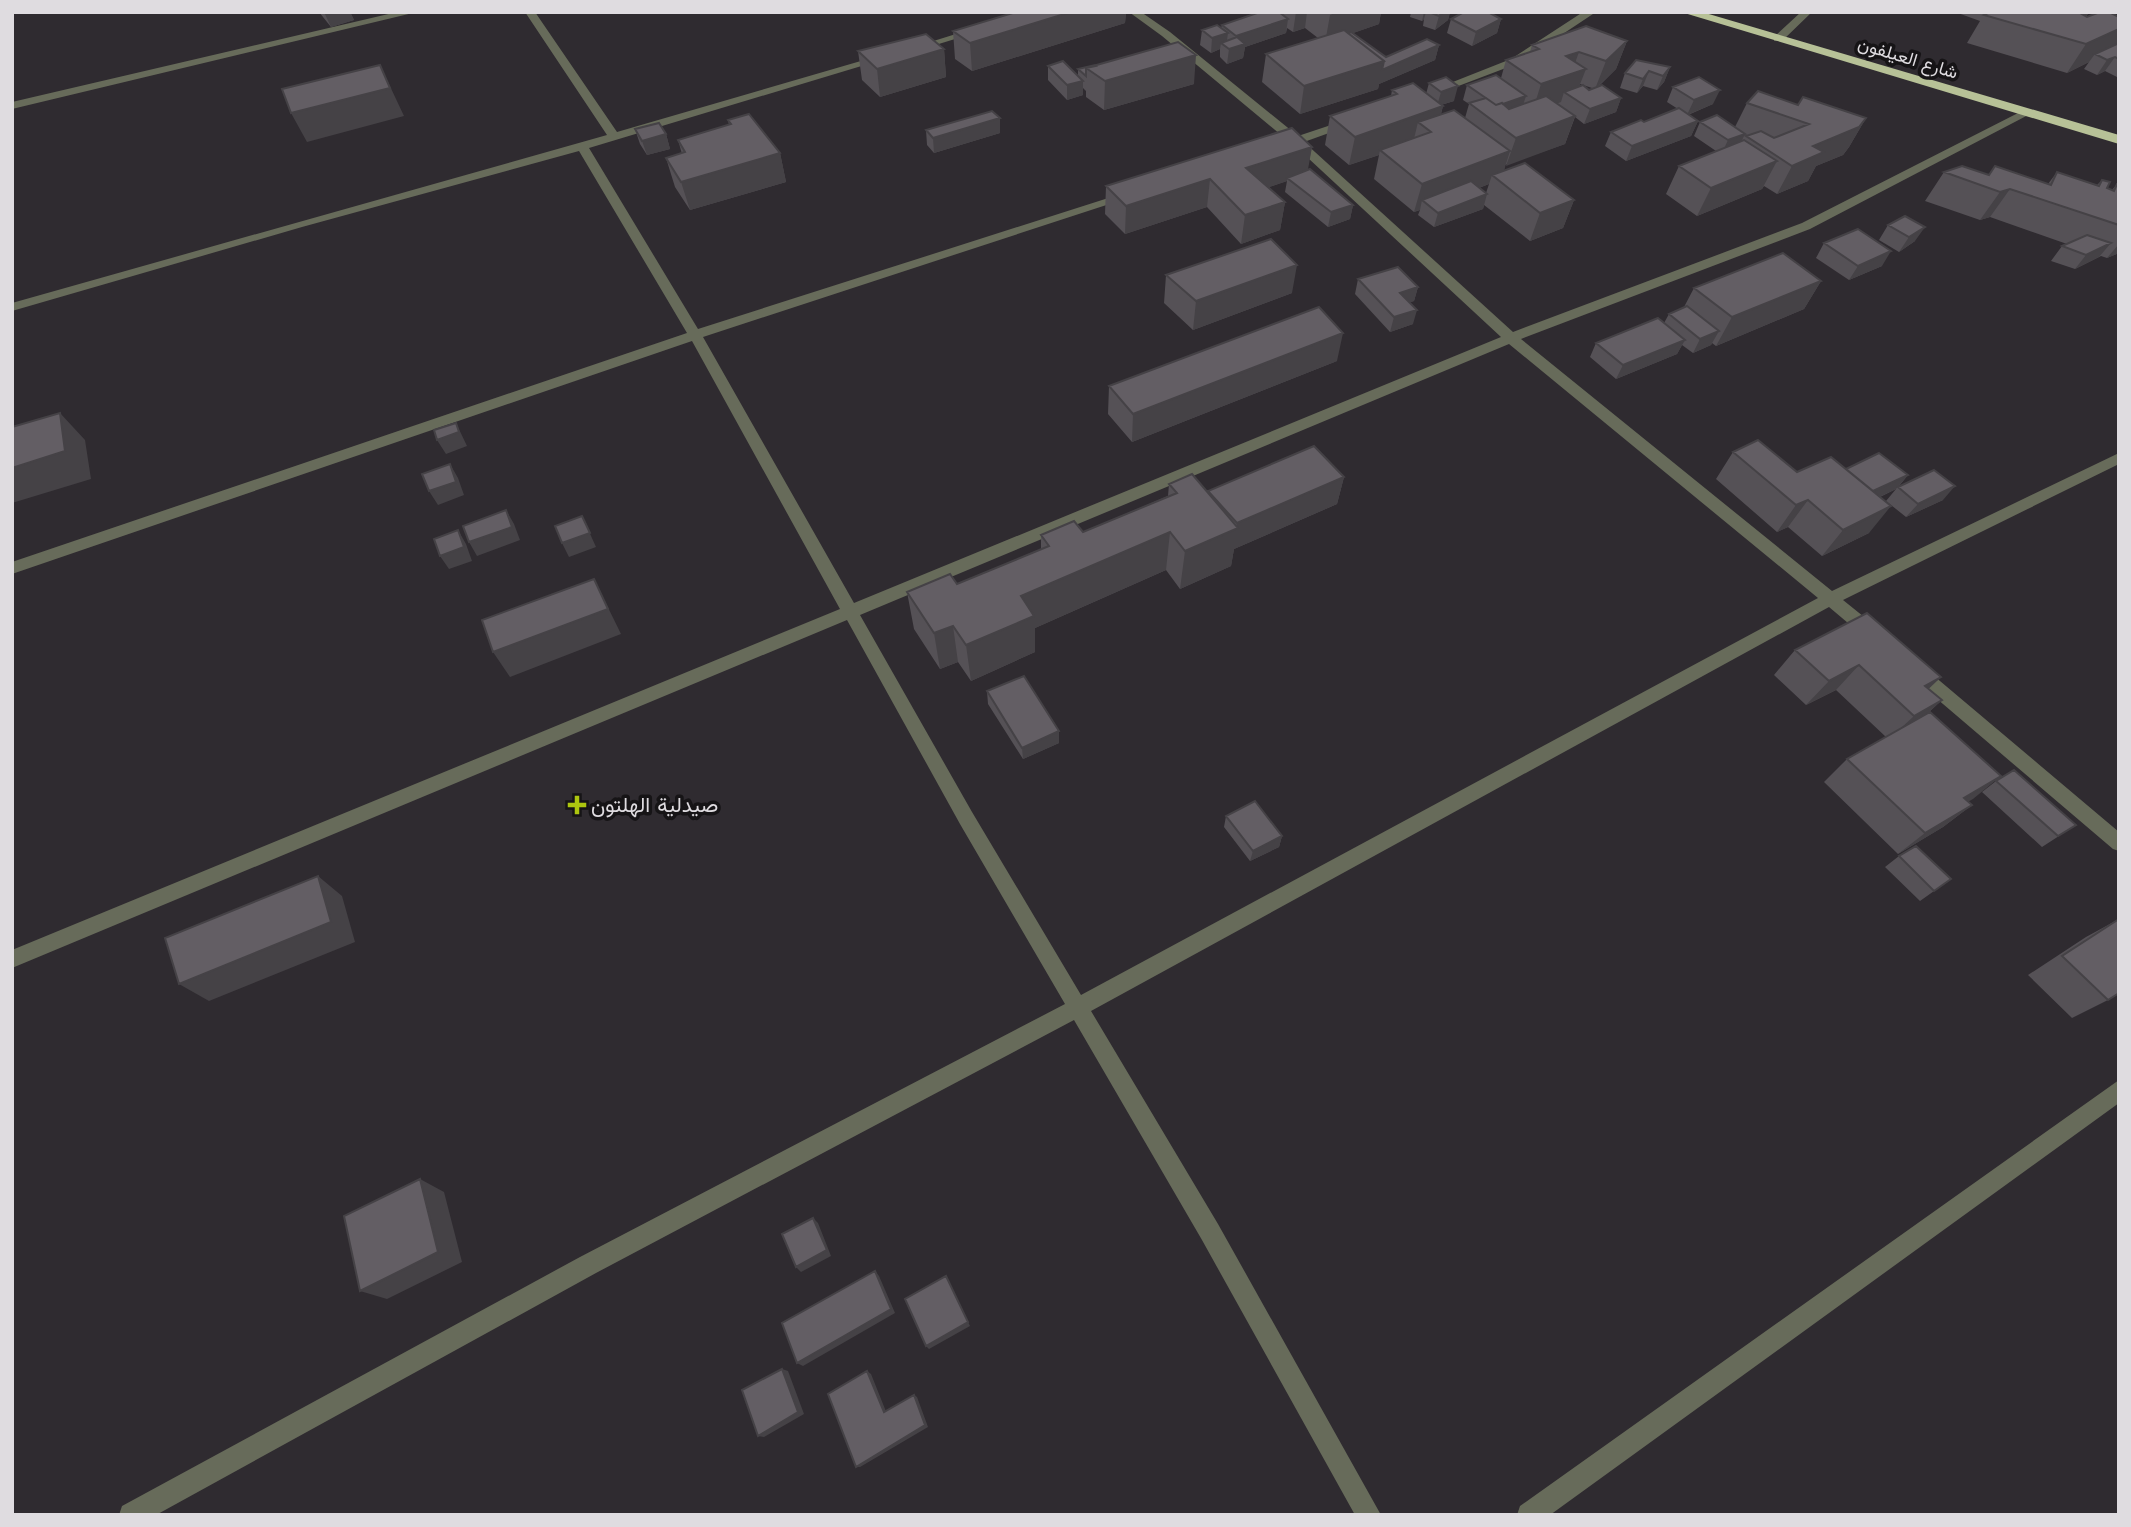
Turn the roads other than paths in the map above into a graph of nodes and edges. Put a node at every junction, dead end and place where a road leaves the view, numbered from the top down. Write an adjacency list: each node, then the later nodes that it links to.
1 (412, 12): 12 (street)
2 (530, 12): 15 (street)
3 (1134, 12): 17 (street)
4 (1591, 12): 11 (street)
5 (1687, 12): 8 (highway, شارع العيلفون)
6 (1807, 12): 8 (street)
7 (984, 28): 9 (street)
8 (1778, 39): 13 (highway, شارع العيلفون)
9 (905, 51)
10 (891, 55): 15 (street)
11 (1424, 96)
12 (12, 106)
13 (2026, 113): 16 (highway, شارع العيلفون); 23 (street)
14 (1360, 118): 17 (street)
15 (614, 136): 18 (street)
16 (2119, 139)
17 (1296, 141): 19 (street); 23 (street)
18 (582, 146): 21 (street); 22 (street)
19 (1270, 149)
20 (1140, 192): 22 (street)
21 (12, 307)
22 (695, 335): 25 (street); 27 (street)
23 (1511, 338): 26 (street); 27 (street)
24 (2119, 458): 26 (street)
25 (12, 568)
26 (1831, 599): 28 (street); 32 (street)
27 (850, 610): 31 (street); 32 (street)
28 (1884, 644)
29 (1906, 662): 30 (street)
30 (2119, 843)
31 (12, 959)
32 (1079, 1007): 34 (street); 35 (street)
33 (2119, 1090): 36 (street)
34 (131, 1515)
35 (1369, 1515)
36 (1529, 1515)

